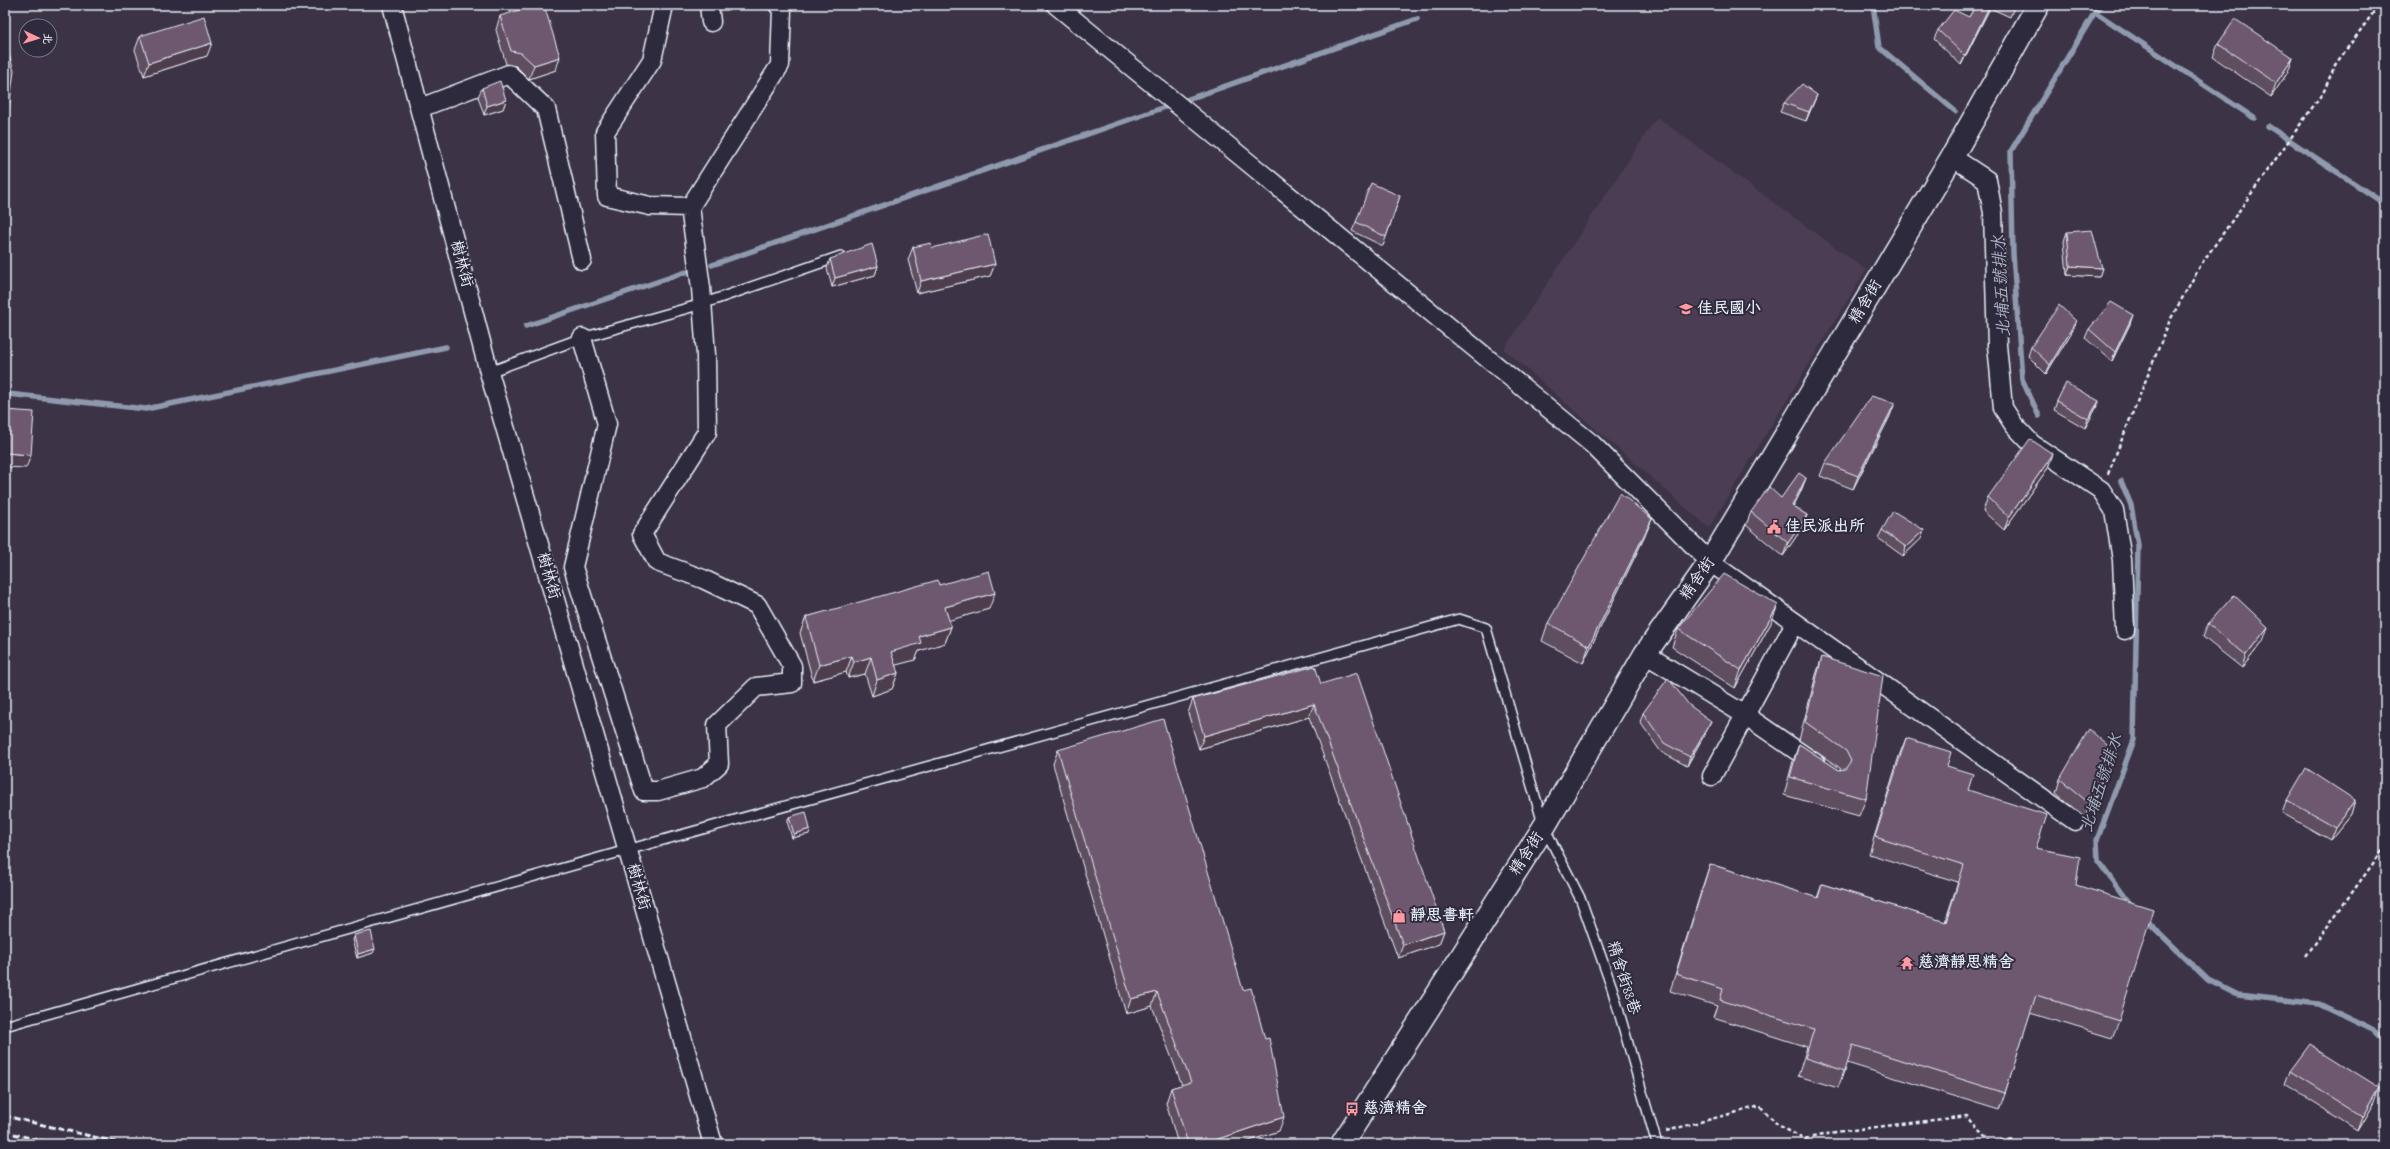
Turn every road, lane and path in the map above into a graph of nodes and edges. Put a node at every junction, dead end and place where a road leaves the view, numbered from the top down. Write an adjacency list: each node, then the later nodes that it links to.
1 (392, 5): 7 (street, 樹林街)
2 (664, 5): 9 (street)
3 (778, 5): 9 (street)
4 (1056, 5): 16 (street)
5 (2038, 5): 8 (street, 精舍街)
6 (2379, 5): 15 (path)
7 (420, 108): 11 (street); 14 (street, 樹林街)
8 (1952, 157): 15 (street); 16 (street, 精舍街)
9 (690, 207): 12 (street)
10 (852, 252): 12 (lane)
11 (582, 260)
12 (702, 304): 13 (lane); 13 (street)
13 (582, 338): 14 (lane)
14 (489, 372): 26 (street, 樹林街)
15 (2101, 490): 18 (street)
16 (1710, 562): 17 (street); 19 (street, 精舍街)
17 (1795, 623): 20 (street); 23 (street)
18 (2125, 630)
19 (1645, 654): 20 (street); 24 (street, 精舍街)
20 (1746, 715): 21 (street); 22 (street)
21 (1828, 773)
22 (1712, 776)
23 (2076, 822)
24 (1544, 827): 26 (lane, 精舍街88巷); 29 (lane, 精舍街88巷); 32 (street, 精舍街)
25 (2385, 847): 27 (path)
26 (627, 850): 28 (lane); 31 (street, 樹林街)
27 (2306, 956)
28 (5, 1026)
29 (1654, 1134): 30 (path); 33 (lane, 精舍街88巷)
30 (2012, 1138)
31 (714, 1144)
32 (1342, 1144)
33 (1656, 1144)

